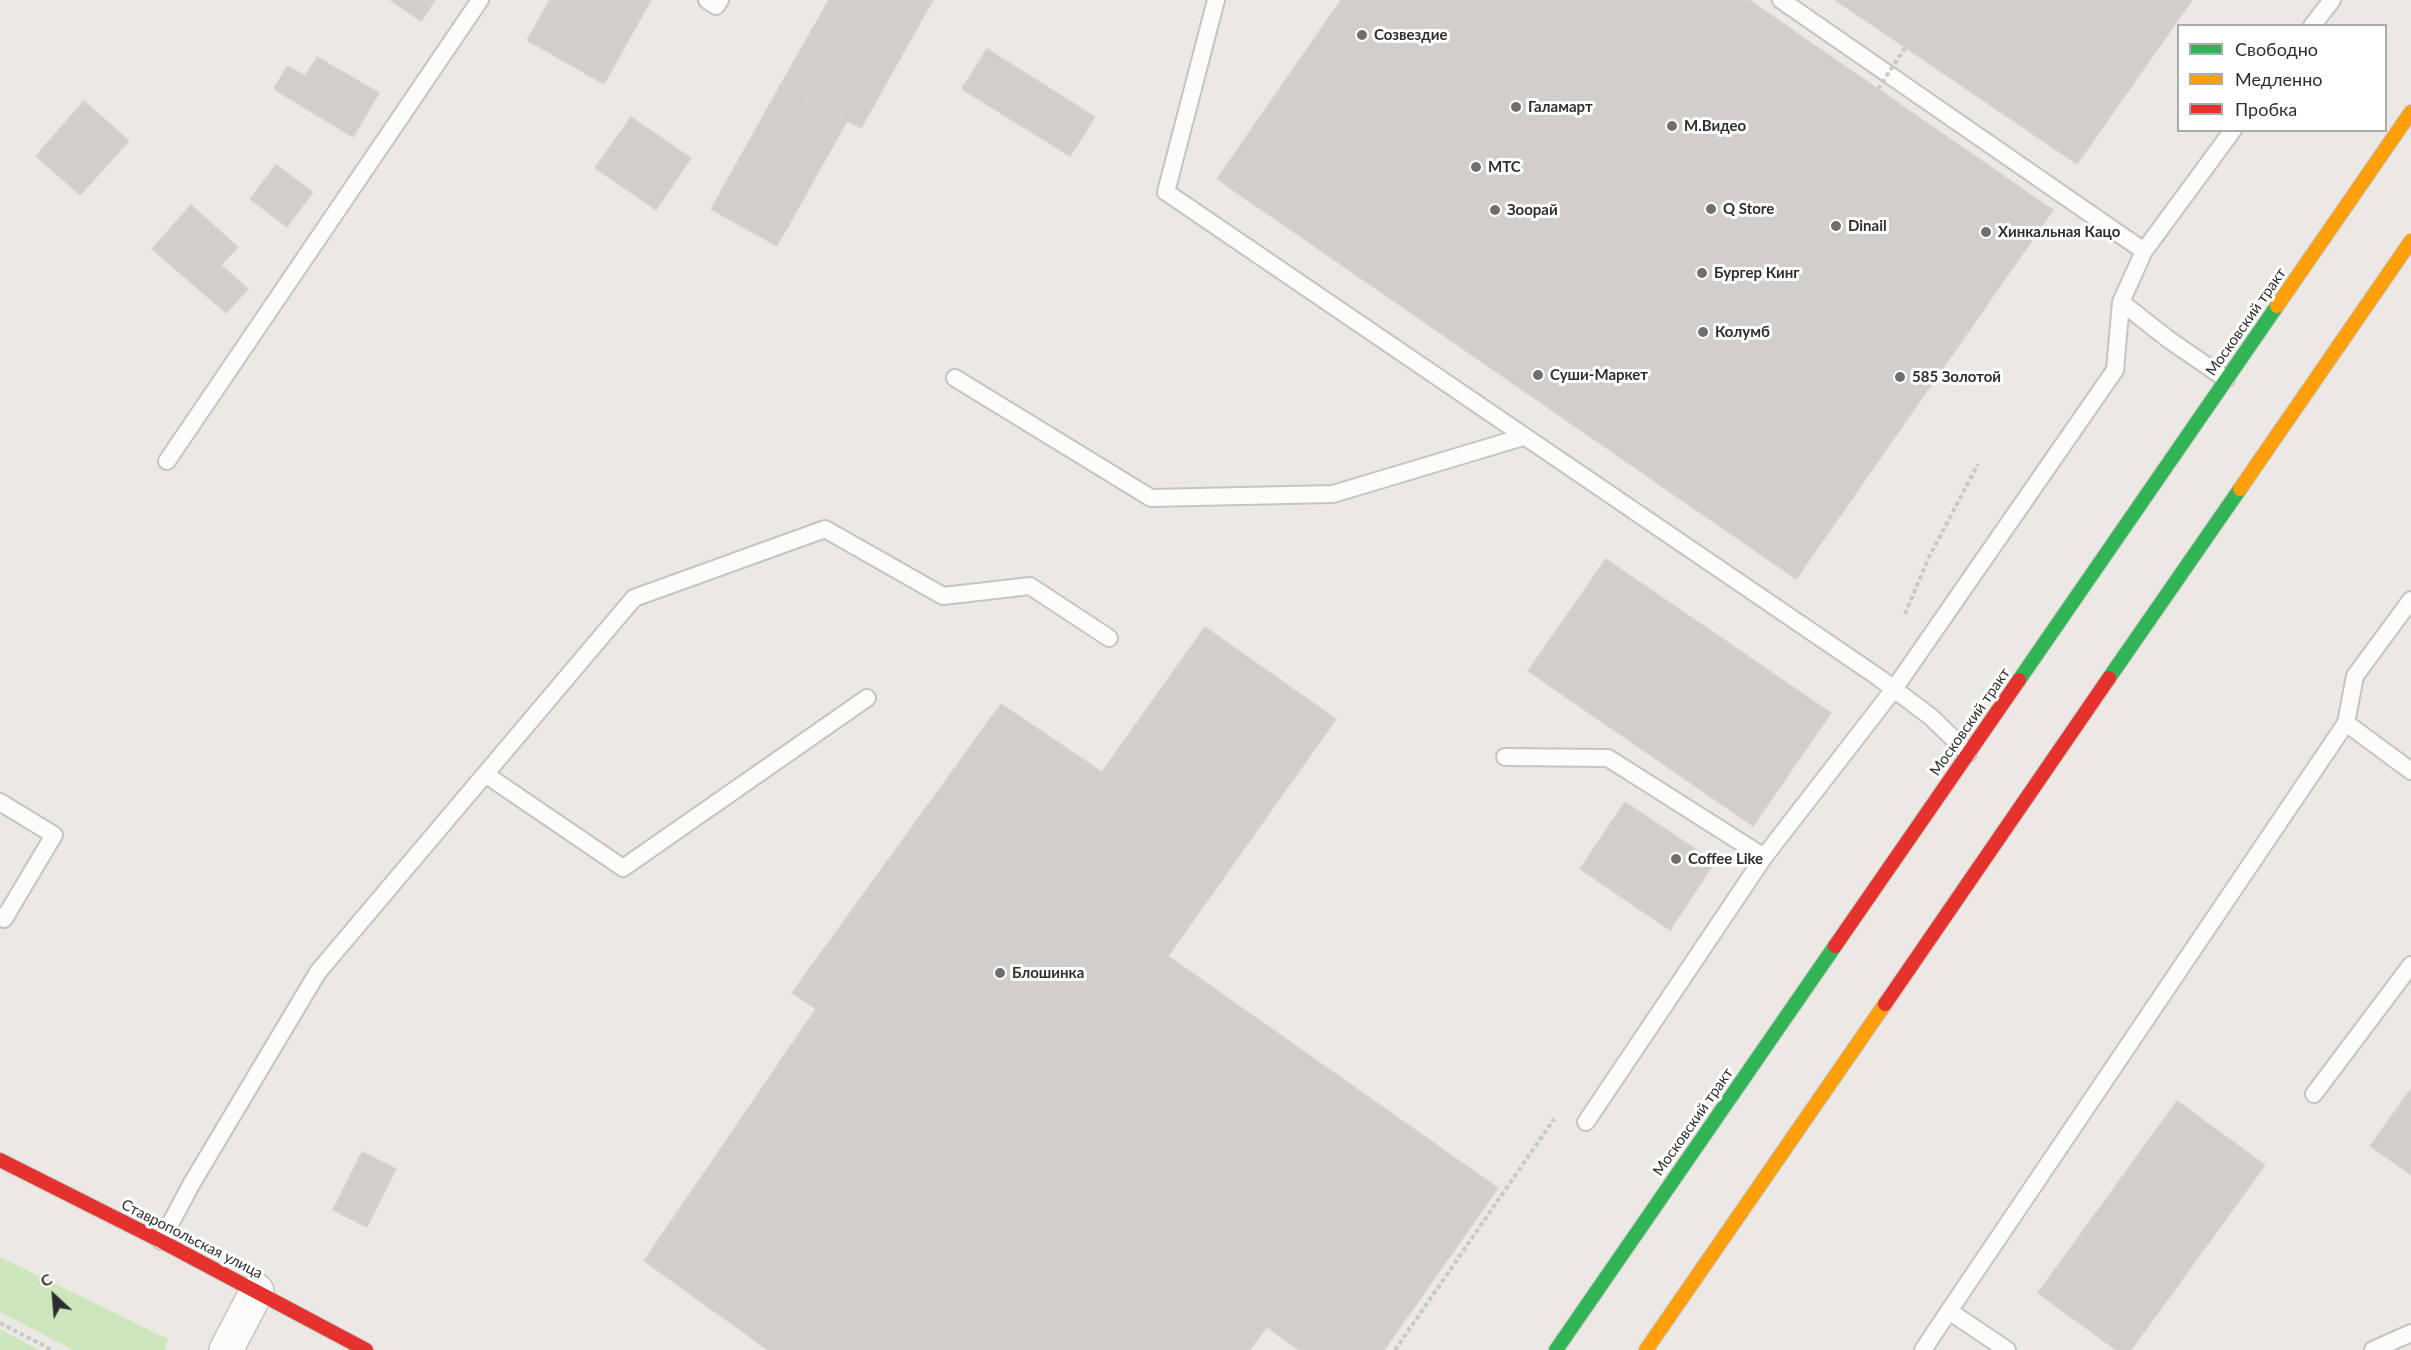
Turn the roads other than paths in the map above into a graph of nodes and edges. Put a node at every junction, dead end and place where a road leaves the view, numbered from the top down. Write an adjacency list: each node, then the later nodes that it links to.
1 (480, 0): 16 (lane)
2 (707, 0): 3 (lane)
3 (720, 0)
4 (1216, 0): 15 (lane)
5 (1781, 0): 11 (lane)
6 (2332, 0): 7 (lane)
7 (2314, 24)
8 (2411, 112): 14 (main road, Московский тракт)
9 (2232, 132): 11 (lane)
10 (2411, 241): 40 (main road)
11 (2144, 250): 12 (lane)
12 (2121, 302): 14 (lane); 19 (lane)
13 (955, 378): 15 (lane)
14 (2226, 380): 22 (main road, Московский тракт)
15 (1523, 437): 19 (lane)
16 (167, 461)
17 (2411, 600): 21 (lane)
18 (1109, 638): 25 (lane)
19 (1894, 689): 22 (lane); 27 (lane)
20 (867, 698): 25 (lane)
21 (2346, 723): 24 (lane); 35 (lane)
22 (1968, 753): 39 (main road, Московский тракт)
23 (1505, 757): 27 (lane)
24 (2411, 771)
25 (484, 774): 33 (lane)
26 (0, 802): 28 (lane)
27 (1764, 857): 31 (lane)
28 (0, 916)
29 (2411, 965): 30 (lane)
30 (2314, 1094)
31 (1586, 1122)
32 (0, 1160): 33 (main road, Ставропольская улица)
33 (161, 1241): 34 (main road, Ставропольская улица)
34 (257, 1291): 37 (street); 38 (main road, Ставропольская улица)
35 (1948, 1311): 41 (lane); 42 (lane)
36 (2411, 1333): 43 (lane)
37 (226, 1350)
38 (366, 1350)
39 (1556, 1350)
40 (1646, 1350)
41 (1923, 1350)
42 (2007, 1350)
43 (2373, 1350)

